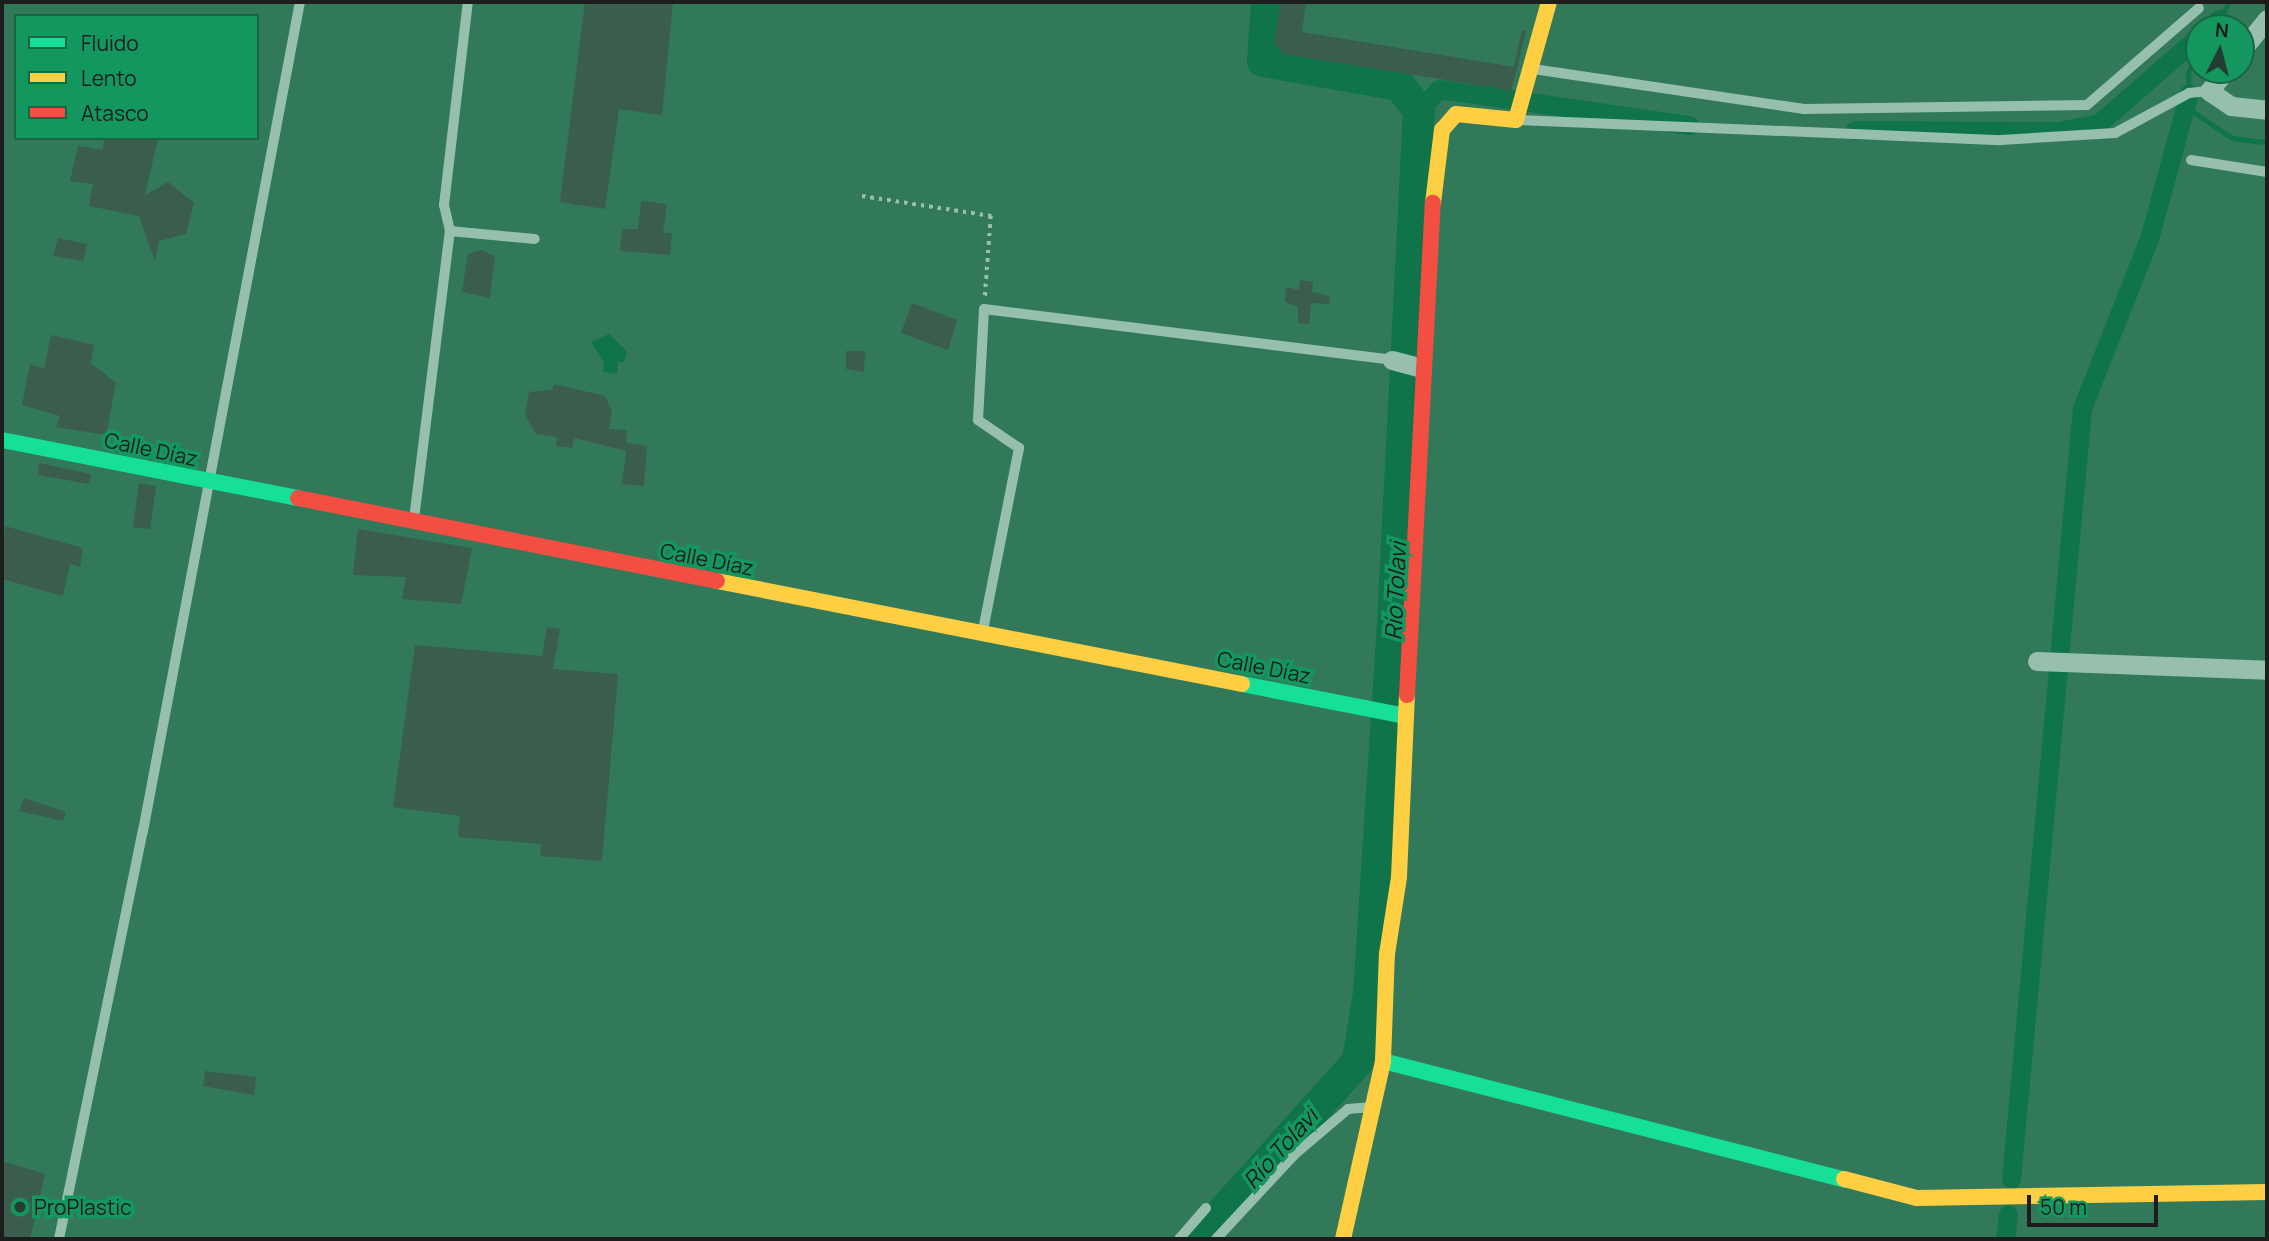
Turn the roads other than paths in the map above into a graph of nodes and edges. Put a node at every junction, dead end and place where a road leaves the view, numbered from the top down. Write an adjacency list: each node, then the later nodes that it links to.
1 (300, 2): 19 (lane)
2 (468, 2): 14 (lane)
3 (1549, 2): 7 (street)
4 (2199, 8): 7 (lane)
5 (2267, 19): 6 (street)
6 (2255, 34)
7 (1533, 69): 11 (street)
8 (2215, 84): 9 (street)
9 (2209, 91): 10 (street); 11 (lane)
10 (2267, 110)
11 (1518, 116): 17 (street)
12 (2191, 160): 13 (lane)
13 (2267, 172)
14 (450, 231): 15 (lane); 20 (lane)
15 (534, 239)
16 (1392, 360): 17 (street); 21 (lane)
17 (1417, 368): 24 (street)
18 (2, 440): 19 (street, Calle Díaz)
19 (210, 483): 20 (street, Calle Díaz); 29 (lane)
20 (413, 523): 21 (street, Calle Díaz)
21 (982, 634): 24 (street, Calle Díaz)
22 (2037, 661): 23 (street)
23 (2267, 670)
24 (1398, 714): 25 (street)
25 (1383, 1061): 26 (street); 27 (street)
26 (1373, 1107): 31 (lane); 32 (street)
27 (2267, 1192)
28 (1206, 1208): 30 (lane)
29 (59, 1239)
30 (1179, 1239)
31 (1216, 1239)
32 (1343, 1239)

